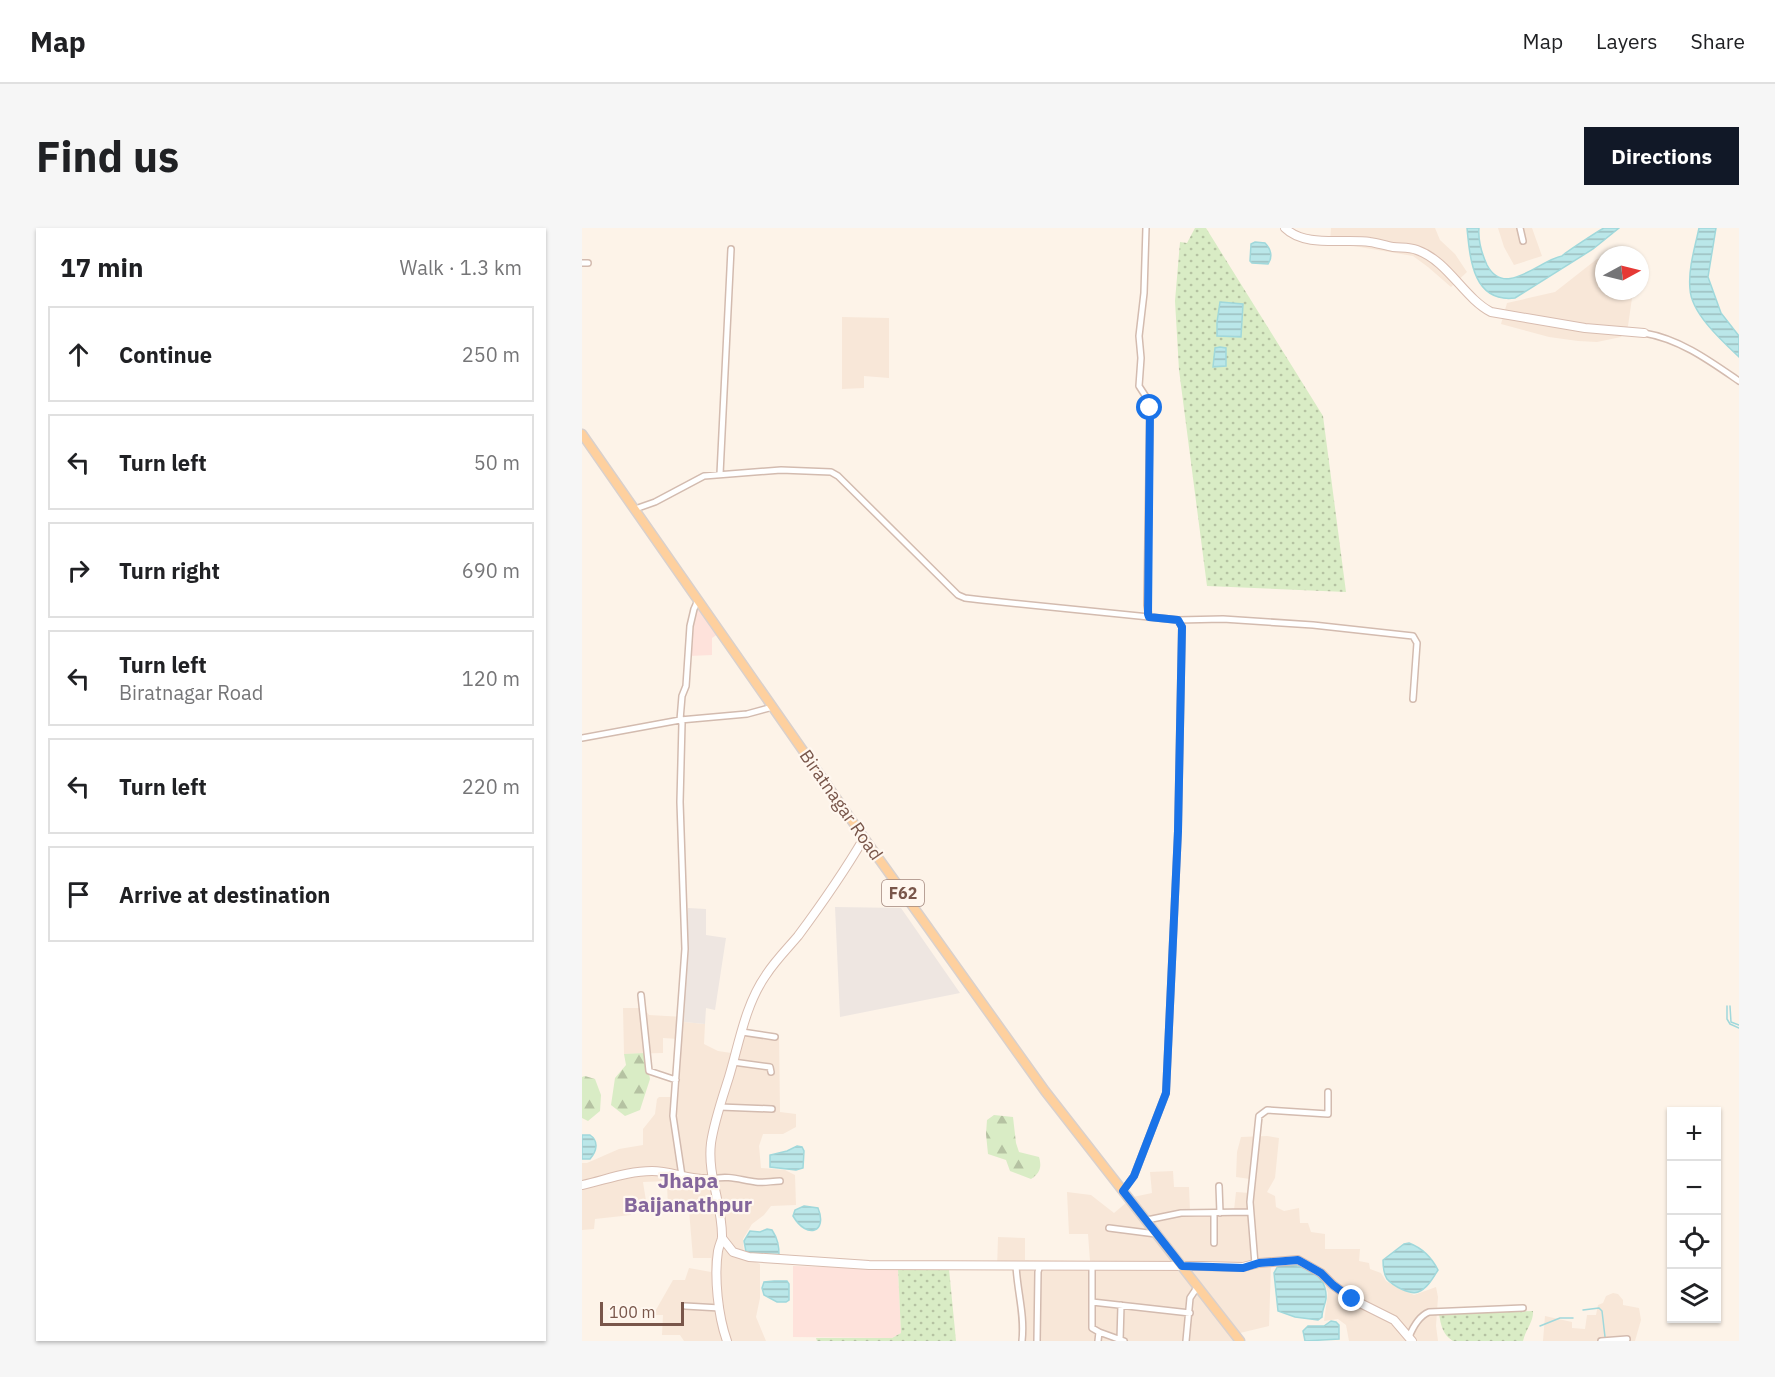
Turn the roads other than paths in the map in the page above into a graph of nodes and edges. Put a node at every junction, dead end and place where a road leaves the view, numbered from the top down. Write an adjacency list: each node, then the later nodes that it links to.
1 (1146, 228): 12 (street)
2 (1285, 228): 6 (street)
3 (1520, 228): 4 (street)
4 (1523, 241)
5 (731, 249): 9 (street)
6 (1644, 333): 7 (street)
7 (1739, 381)
8 (582, 434): 10 (main road, Biratnagar Road / F62)
9 (720, 474): 10 (street); 12 (street)
10 (635, 509): 11 (main road, Biratnagar Road / F62)
11 (698, 600): 15 (main road, Biratnagar Road / F62); 16 (street)
12 (1149, 617): 13 (street)
13 (1178, 620): 14 (street); 33 (street)
14 (1413, 699)
15 (773, 707): 16 (street); 18 (main road, Biratnagar Road / F62)
16 (680, 720): 17 (street); 24 (street)
17 (582, 738)
18 (864, 838): 20 (street); 33 (main road, Biratnagar Road / F62)
19 (641, 995): 24 (street)
20 (742, 1032): 21 (street); 22 (street)
21 (775, 1037)
22 (733, 1062): 23 (street); 26 (street)
23 (771, 1072)
24 (676, 1080): 28 (street)
25 (1328, 1092): 34 (street)
26 (720, 1107): 27 (street); 29 (street)
27 (772, 1109)
28 (682, 1176): 29 (street); 31 (street)
29 (712, 1179): 30 (street); 39 (street)
30 (780, 1181)
31 (582, 1185)
32 (1219, 1186): 35 (street)
33 (1123, 1191): 36 (main road, Biratnagar Road / F62)
34 (1250, 1212): 35 (street); 43 (street)
35 (1217, 1213): 36 (street); 40 (street)
36 (1146, 1220): 38 (main road, Biratnagar Road / F62)
37 (1109, 1228): 38 (street)
38 (1157, 1234): 47 (main road, Biratnagar Road / F62)
39 (722, 1239): 41 (street); 42 (street)
40 (1215, 1243)
41 (718, 1251): 42 (street); 52 (street)
42 (733, 1252): 44 (street)
43 (1255, 1264): 47 (street); 56 (street)
44 (1016, 1265): 45 (street); 60 (street)
45 (1040, 1265): 46 (street); 61 (street)
46 (1092, 1266): 47 (street); 49 (street)
47 (1182, 1266): 48 (main road, Biratnagar Road / F62)
48 (1198, 1286): 54 (street); 64 (main road, Biratnagar Road / F62)
49 (1092, 1302): 50 (street); 55 (street)
50 (1121, 1305): 54 (street); 58 (street)
51 (685, 1306): 52 (street)
52 (720, 1308): 59 (street)
53 (1522, 1308): 56 (street)
54 (1190, 1313): 63 (street)
55 (1099, 1332): 58 (street); 62 (street)
56 (1411, 1339)
57 (1627, 1339): 65 (street)
58 (1122, 1340)
59 (727, 1341)
60 (1023, 1341)
61 (1037, 1341)
62 (1098, 1341)
63 (1186, 1341)
64 (1240, 1341)
65 (1600, 1341)

